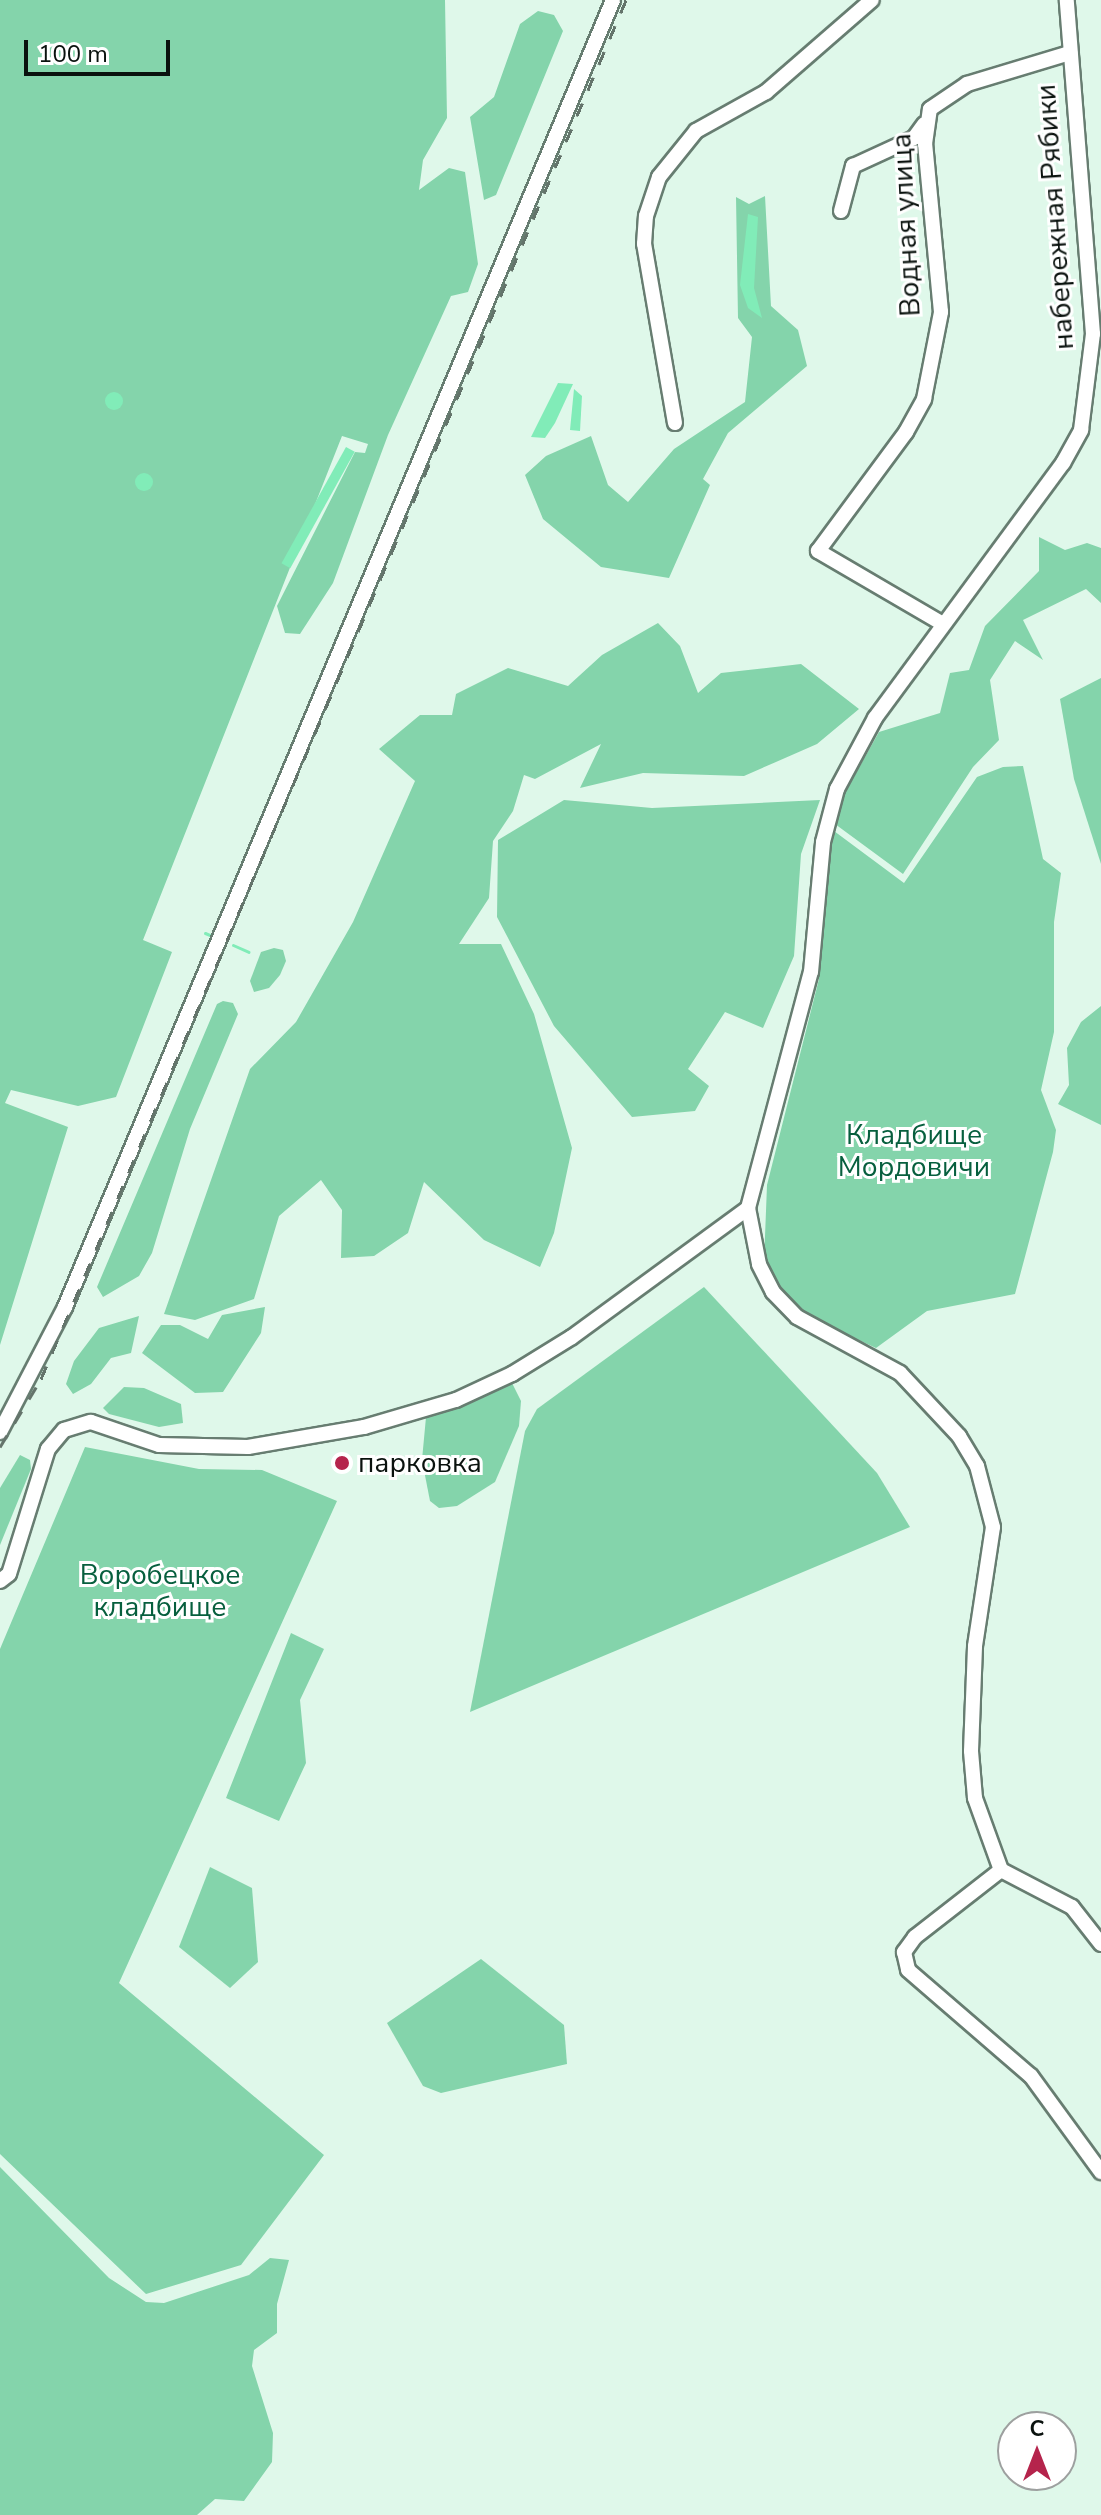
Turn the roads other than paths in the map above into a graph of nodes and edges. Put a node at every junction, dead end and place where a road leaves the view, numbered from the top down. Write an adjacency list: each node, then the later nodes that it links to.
1 (613, 0): 10 (street)
2 (872, 0): 7 (street)
3 (1067, 0): 4 (street, набережная Рябики)
4 (1070, 53): 5 (street, Водная улица); 8 (street, набережная Рябики)
5 (925, 123): 6 (street); 8 (street, Водная улица)
6 (841, 211)
7 (675, 423)
8 (943, 624): 9 (street, набережная Рябики)
9 (748, 1208): 11 (street); 12 (street)
10 (0, 1432)
11 (4, 1578)
12 (1001, 1870): 13 (street); 14 (street)
13 (1101, 1944)
14 (1101, 2172)

